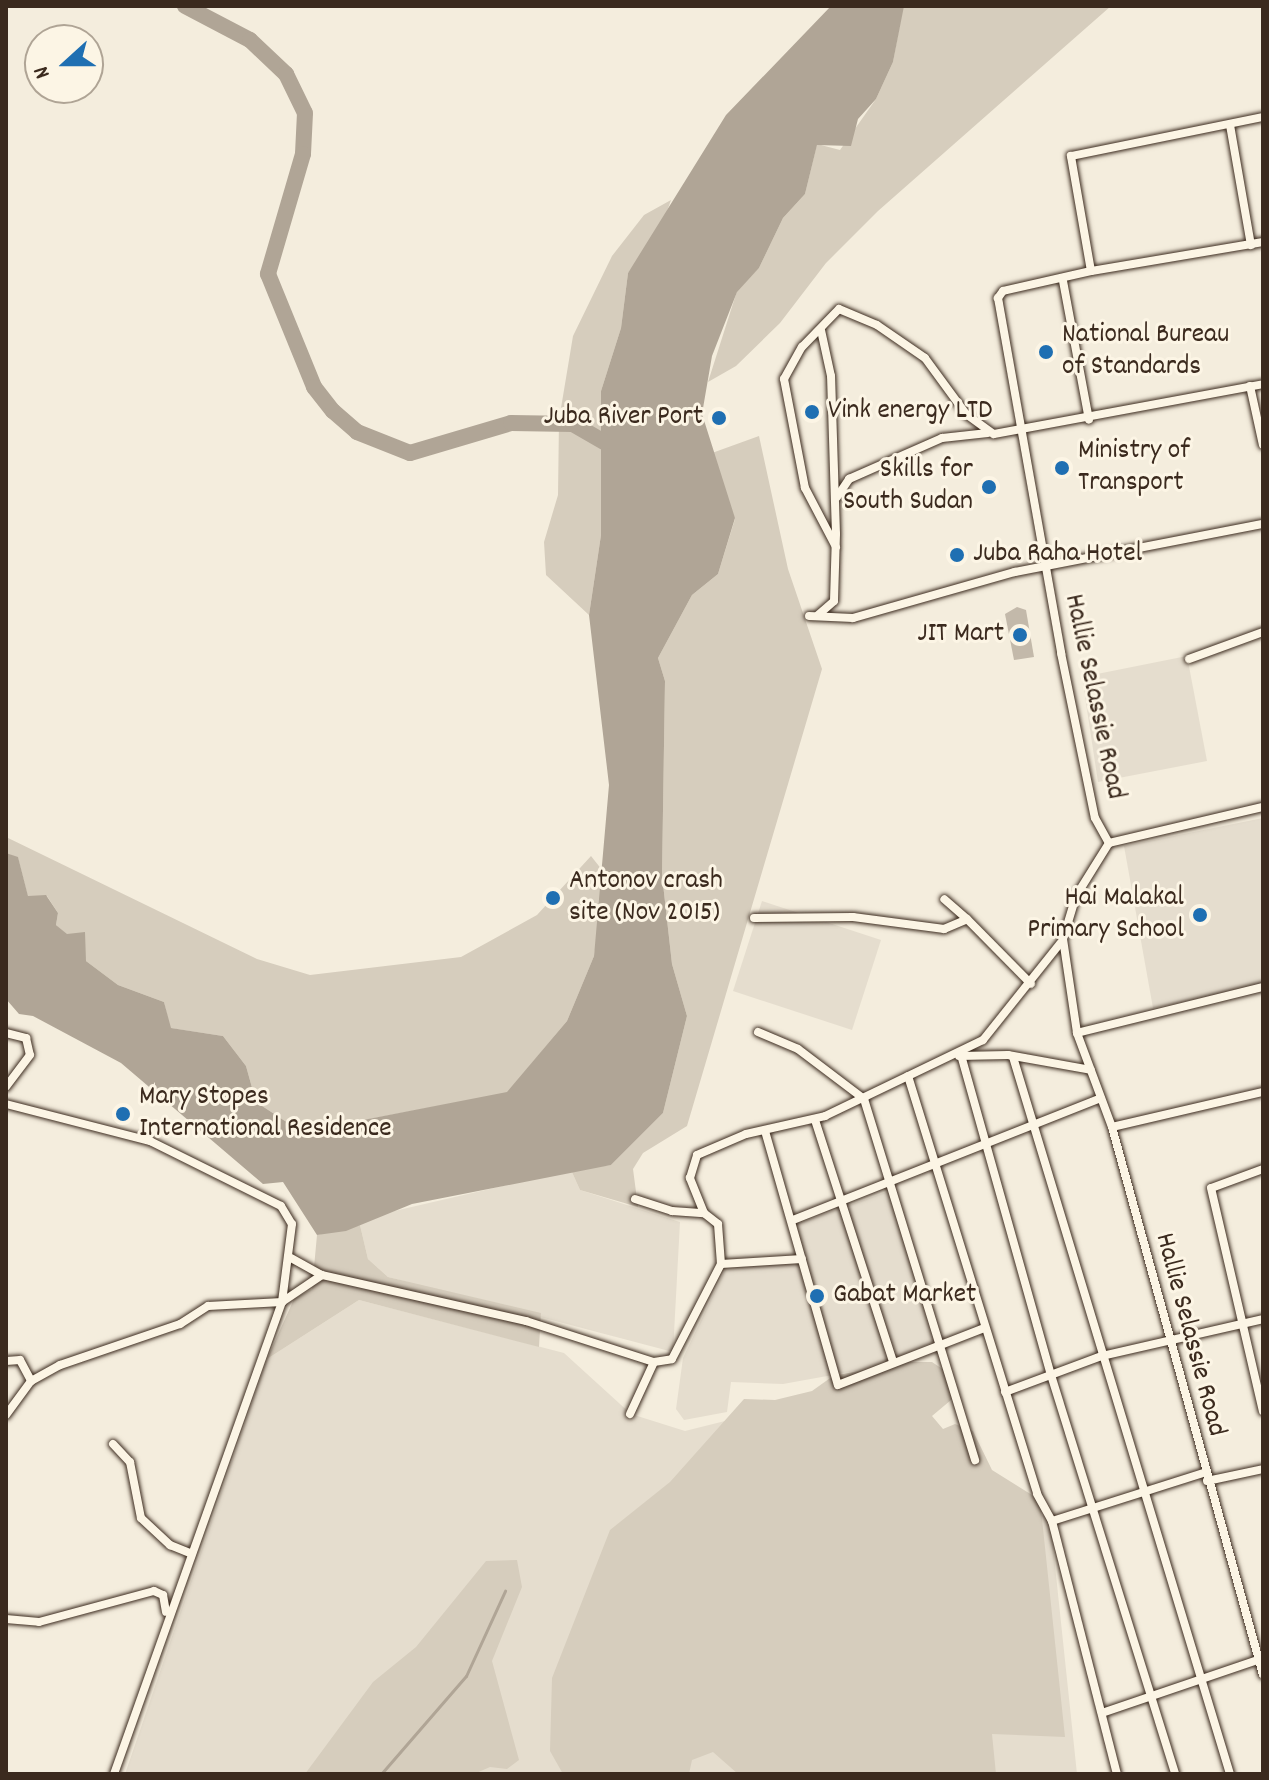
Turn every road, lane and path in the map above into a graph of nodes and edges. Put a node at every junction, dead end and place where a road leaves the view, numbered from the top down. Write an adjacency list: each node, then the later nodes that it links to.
1 (1263, 117): 2 (street)
2 (1230, 125): 4 (street); 5 (street)
3 (1263, 242): 4 (street, Hallie Selassie Road)
4 (1251, 245): 5 (street, Hallie Selassie Road)
5 (1091, 271): 6 (street, Hallie Selassie Road)
6 (1063, 281): 10 (street); 11 (street, Hallie Selassie Road)
7 (821, 330): 12 (street); 14 (street); 16 (street)
8 (1263, 384): 9 (street)
9 (1250, 386): 10 (street); 13 (street)
10 (1089, 420): 11 (street)
11 (1025, 431): 12 (street); 17 (street, Hallie Selassie Road)
12 (989, 433): 14 (street)
13 (1263, 445)
14 (837, 498): 16 (street)
15 (1263, 524): 17 (street)
16 (836, 547): 17 (street)
17 (1044, 568): 21 (street, Hallie Selassie Road)
18 (1263, 632): 19 (street)
19 (1189, 659)
20 (1263, 807): 21 (street)
21 (1109, 843): 25 (street, Hallie Selassie Road)
22 (944, 899): 24 (street)
23 (754, 918): 24 (street)
24 (967, 919): 26 (street)
25 (1063, 939): 26 (street); 30 (street, Hallie Selassie Road)
26 (1031, 984): 33 (street)
27 (1263, 987): 30 (street)
28 (758, 1032): 39 (street)
29 (6, 1033): 36 (street)
30 (1077, 1033): 34 (street, Hallie Selassie Road)
31 (961, 1055): 32 (street); 33 (street); 45 (street)
32 (1013, 1057): 34 (street); 42 (street)
33 (931, 1064): 35 (street)
34 (1091, 1070): 38 (street, Hallie Selassie Road)
35 (908, 1076): 39 (street); 46 (street)
36 (6, 1087)
37 (1263, 1092): 43 (street)
38 (1101, 1098): 42 (street); 43 (street, Hallie Selassie Road)
39 (864, 1099): 41 (street); 48 (street)
40 (6, 1104): 53 (street)
41 (815, 1120): 44 (street); 50 (street)
42 (1033, 1125): 45 (street); 63 (street)
43 (1112, 1127): 61 (street, Hallie Selassie Road)
44 (765, 1131): 51 (street); 52 (street)
45 (984, 1144): 46 (street); 67 (street)
46 (937, 1163): 48 (street); 60 (street)
47 (1263, 1169): 59 (street)
48 (891, 1186): 50 (street); 62 (street)
49 (635, 1199): 51 (street)
50 (846, 1204): 52 (street); 66 (street)
51 (704, 1213): 55 (street)
52 (793, 1220): 54 (street)
53 (291, 1258): 56 (street); 57 (street)
54 (802, 1259): 55 (street); 66 (street)
55 (721, 1264): 65 (street)
56 (322, 1275): 57 (street); 65 (street)
57 (282, 1302): 68 (street); 80 (street)
58 (1263, 1319): 59 (street)
59 (1240, 1323): 61 (street); 70 (street)
60 (984, 1328): 62 (street); 69 (street)
61 (1169, 1340): 63 (street); 76 (street, Hallie Selassie Road)
62 (940, 1345): 66 (street); 74 (street)
63 (1102, 1356): 67 (street); 77 (street)
64 (6, 1361): 68 (street)
65 (654, 1362): 71 (street)
66 (893, 1362)
67 (1051, 1375): 69 (street); 78 (street)
68 (31, 1381): 72 (street)
69 (1005, 1392): 79 (street)
70 (1263, 1411)
71 (630, 1414)
72 (6, 1415)
73 (113, 1444): 80 (street)
74 (975, 1460)
75 (1263, 1469): 76 (street)
76 (1205, 1477): 77 (street); 83 (street, Hallie Selassie Road)
77 (1142, 1490): 78 (street); 85 (street)
78 (1092, 1507): 79 (street); 86 (street)
79 (1052, 1521): 87 (street)
80 (190, 1553): 81 (street)
81 (167, 1617): 82 (street); 88 (street)
82 (6, 1619)
83 (1258, 1660): 84 (street, Hallie Selassie Road); 85 (street)
84 (1263, 1675)
85 (1201, 1679): 86 (street); 91 (street)
86 (1150, 1696): 87 (street); 90 (street)
87 (1102, 1713): 89 (street)
88 (114, 1774)
89 (1117, 1774)
90 (1175, 1774)
91 (1230, 1774)

